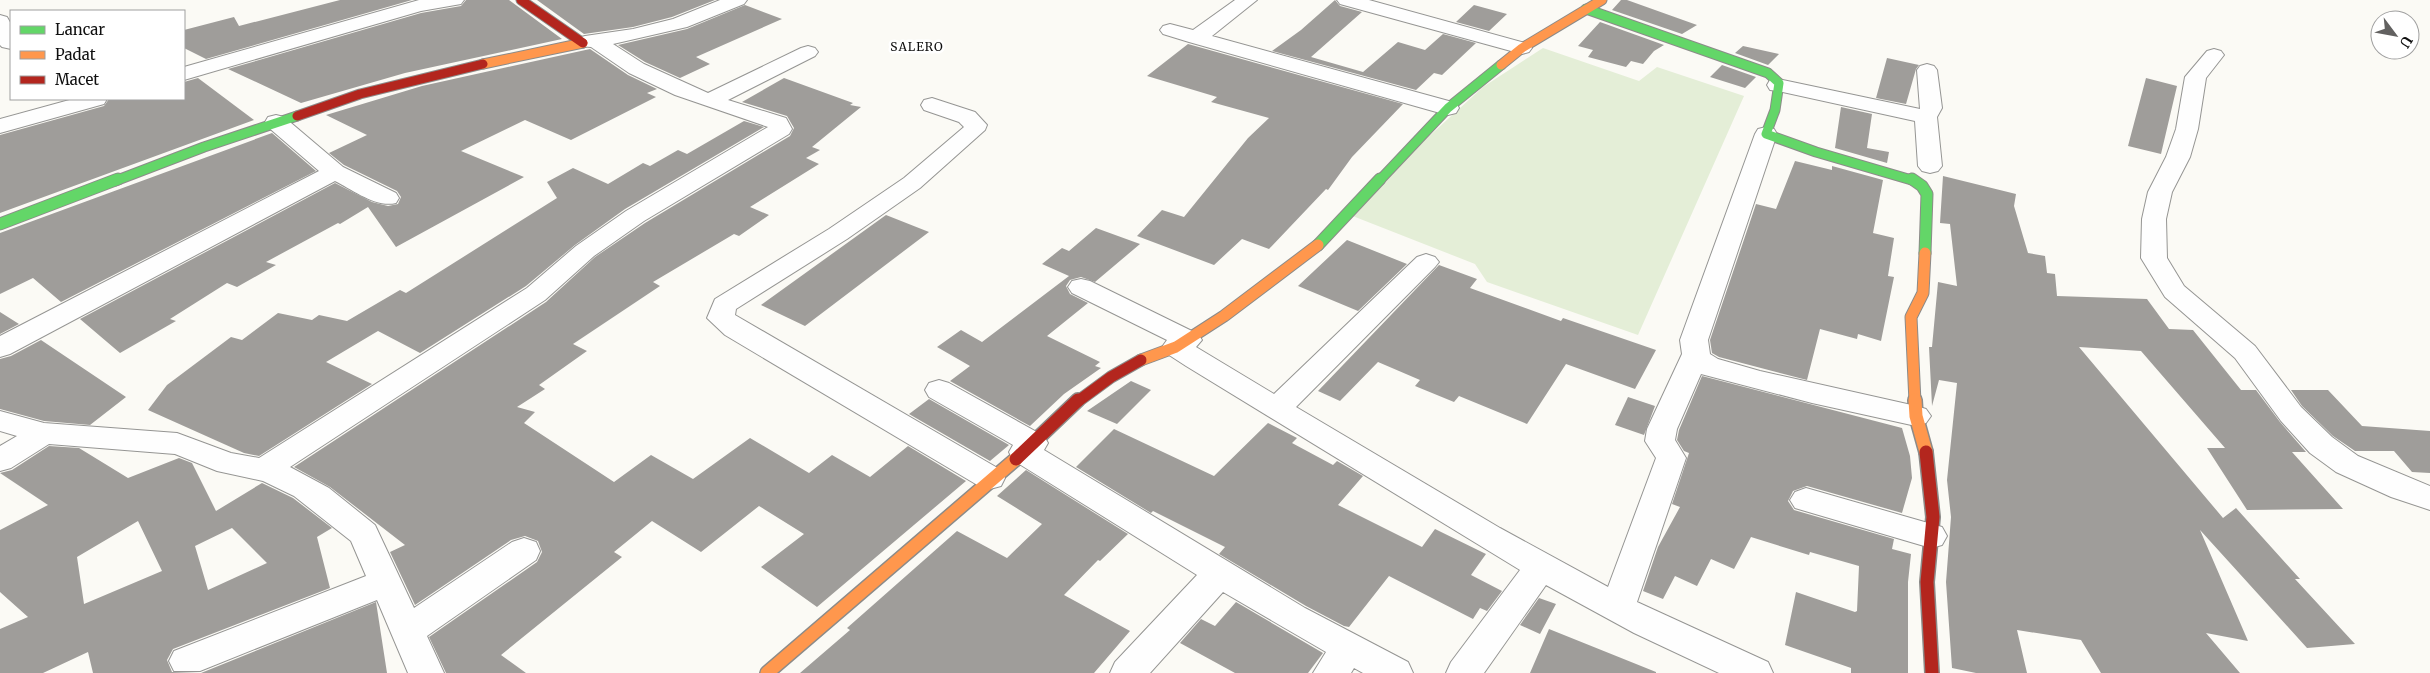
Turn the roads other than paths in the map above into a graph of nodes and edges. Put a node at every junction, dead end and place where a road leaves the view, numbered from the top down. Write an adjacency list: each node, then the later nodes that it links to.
1 (454, 0): 17 (street)
2 (520, 0): 11 (street)
3 (738, 0): 11 (street)
4 (1248, 0): 10 (street)
5 (1347, 0): 13 (street)
6 (1602, 0): 7 (street)
7 (1586, 9): 13 (street); 18 (street)
8 (0, 21): 12 (street)
9 (1170, 30): 10 (street)
10 (1196, 38): 22 (street)
11 (589, 42): 20 (street); 24 (street)
12 (9, 43)
13 (1522, 48): 22 (street)
14 (808, 52): 20 (street)
15 (2214, 56): 45 (street)
16 (1927, 70): 23 (street)
17 (185, 74)
18 (1778, 85): 23 (street); 26 (street)
19 (92, 100): 25 (street)
20 (712, 100): 43 (street)
21 (932, 105): 44 (street)
22 (1448, 108): 33 (street)
23 (1926, 117): 27 (street)
24 (276, 122): 28 (street); 30 (street)
25 (0, 126)
26 (1766, 134): 35 (street); 38 (street)
27 (1930, 166)
28 (335, 172): 29 (street); 34 (street)
29 (387, 198)
30 (0, 224)
31 (1426, 262): 37 (street)
32 (1081, 287): 33 (street)
33 (1182, 344): 37 (street); 41 (street)
34 (0, 348)
35 (1695, 356): 38 (street); 52 (street)
36 (939, 390): 41 (street)
37 (1277, 408): 49 (street)
38 (1916, 416): 47 (street)
39 (0, 421): 40 (street)
40 (44, 433): 42 (street); 43 (street)
41 (1028, 447): 44 (street); 50 (street)
42 (0, 460)
43 (263, 470): 51 (street)
44 (990, 478): 57 (street)
45 (2430, 498)
46 (1806, 500): 47 (street)
47 (1931, 536): 62 (street)
48 (524, 551): 53 (street)
49 (1541, 566): 52 (street); 60 (street)
50 (1219, 574): 55 (street); 58 (street)
51 (384, 583): 53 (street); 54 (street)
52 (1618, 606): 61 (street)
53 (406, 632): 56 (street)
54 (187, 661)
55 (1340, 661): 59 (street)
56 (426, 673)
57 (767, 673)
58 (1128, 673)
59 (1395, 673)
60 (1464, 673)
61 (1755, 673)
62 (1932, 673)

